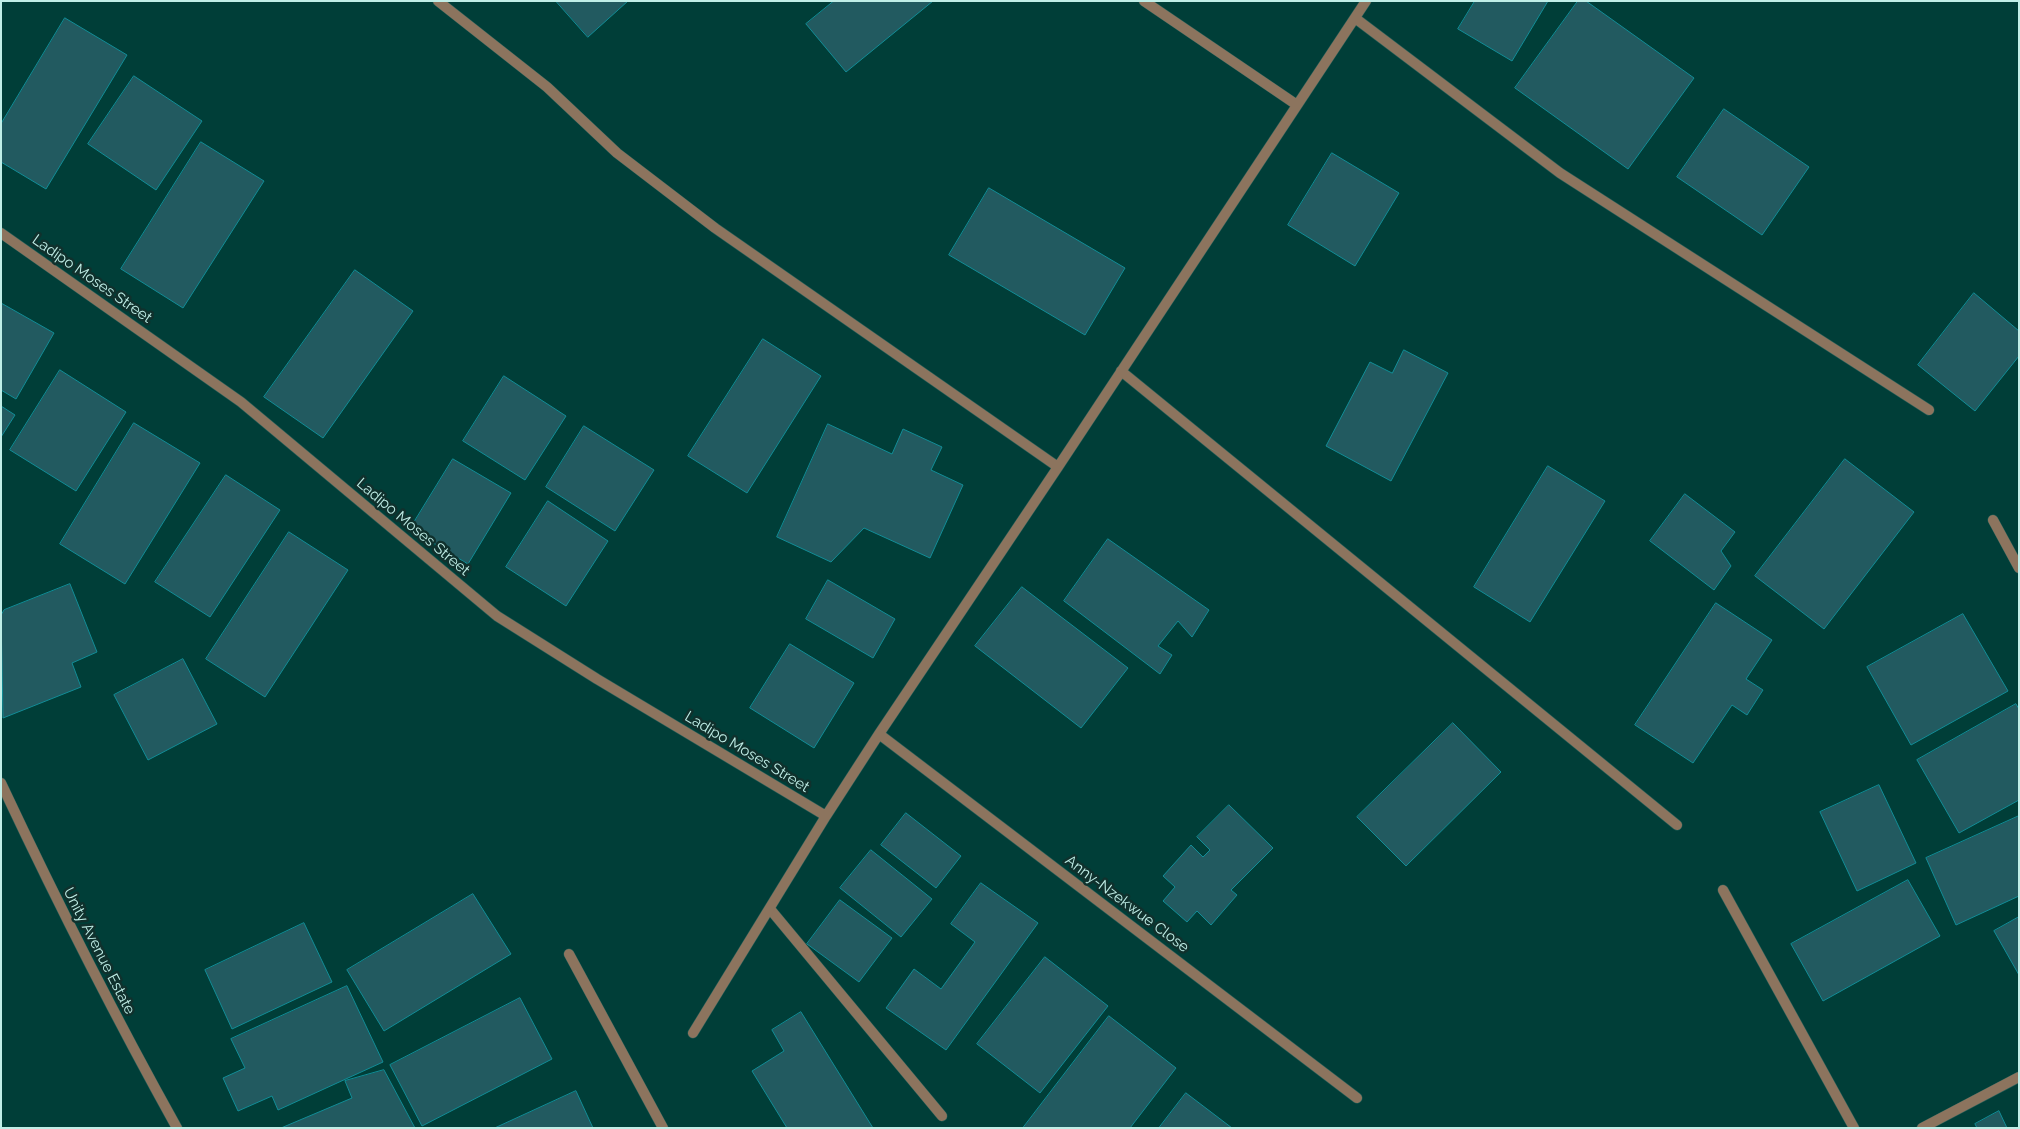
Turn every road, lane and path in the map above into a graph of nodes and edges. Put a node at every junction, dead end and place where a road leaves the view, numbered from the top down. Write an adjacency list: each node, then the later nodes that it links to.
1 (438, 1): 9 (street)
2 (1144, 1): 5 (street)
3 (1366, 1): 4 (street)
4 (1355, 18): 5 (street); 8 (street)
5 (1297, 105): 7 (street)
6 (1, 232): 14 (street, Ladipo Moses Street)
7 (1121, 371): 9 (street); 15 (street)
8 (1929, 410)
9 (1058, 467): 12 (street)
10 (1994, 520): 11 (street)
11 (2019, 568)
12 (879, 734): 14 (street); 21 (street, Anny-Nzekwue Close)
13 (1, 783): 23 (street, Unity Avenue Estate)
14 (826, 816): 17 (street)
15 (1676, 825)
16 (1723, 890): 25 (street)
17 (770, 909): 19 (street); 22 (street)
18 (569, 954): 24 (street)
19 (692, 1034)
20 (2019, 1077): 26 (street)
21 (1357, 1098)
22 (942, 1116)
23 (178, 1128)
24 (663, 1128)
25 (1854, 1128)
26 (1922, 1128)

